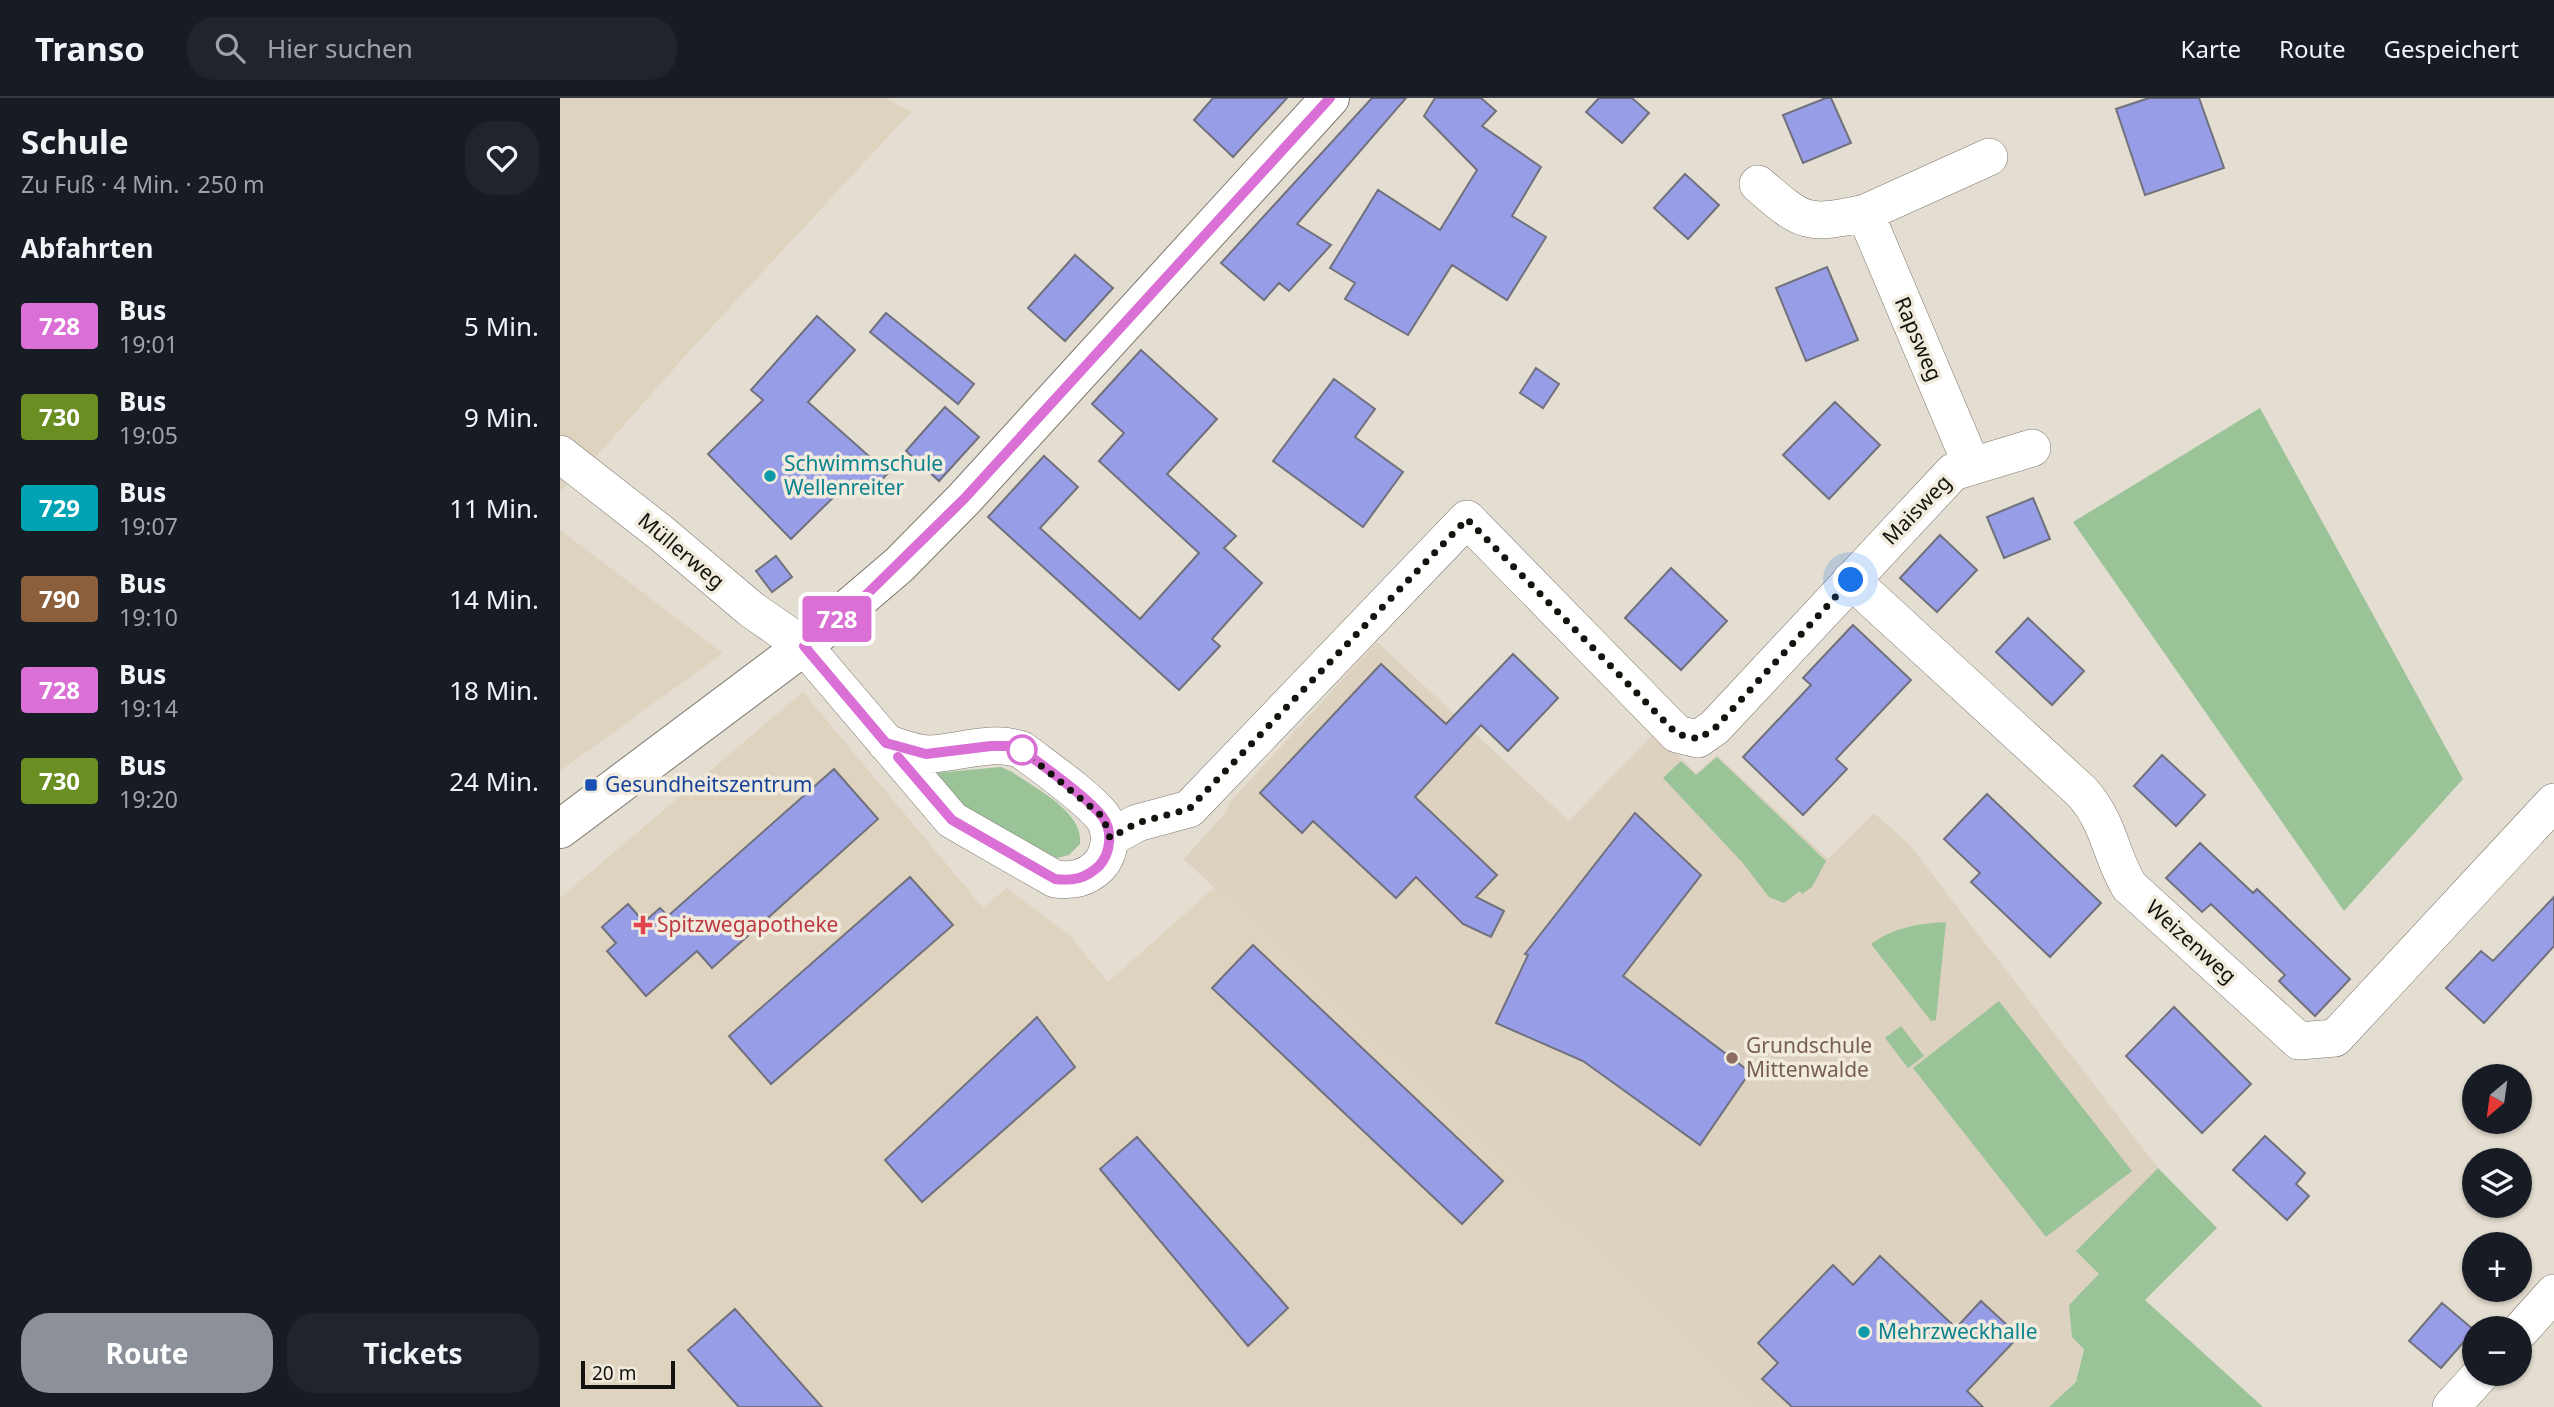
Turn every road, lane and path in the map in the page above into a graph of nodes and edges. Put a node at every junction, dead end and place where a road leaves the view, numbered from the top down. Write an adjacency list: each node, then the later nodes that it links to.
1 (1330, 98): 9 (main road)
2 (1989, 157): 4 (street)
3 (1758, 184): 4 (street)
4 (1865, 213): 7 (street, Rapsweg)
5 (2032, 448): 7 (street, Maisweg)
6 (560, 454): 9 (street, Müllerweg)
7 (1972, 466): 8 (street, Maisweg)
8 (1851, 580): 11 (street, Weizenweg); 13 (street, Maisweg)
9 (804, 646): 10 (street, Müllerweg); 12 (main road)
10 (886, 743): 13 (street); 13 (street, Müllerweg)
11 (2554, 802)
12 (560, 829)
13 (1110, 838)
14 (2554, 1293): 15 (street)
15 (2532, 1318)
16 (2470, 1386): 17 (street)
17 (2451, 1407)

